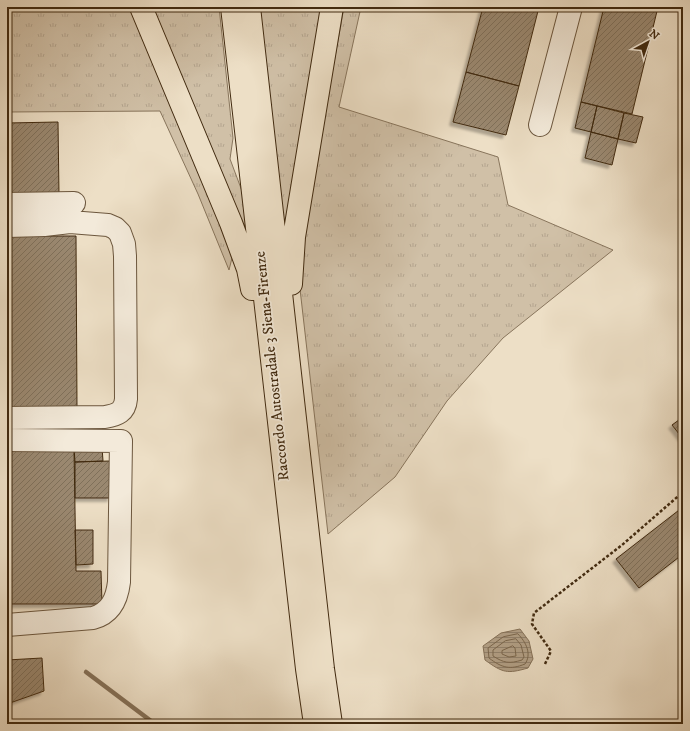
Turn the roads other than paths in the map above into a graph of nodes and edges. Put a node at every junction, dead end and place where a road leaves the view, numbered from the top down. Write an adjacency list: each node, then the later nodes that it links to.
1 (142, 7): 12 (highway)
2 (232, 7): 12 (highway, Raccordo Autostradale 3 Siena-Firenze)
3 (249, 7): 13 (highway, Raccordo Autostradale 3 Siena-Firenze)
4 (332, 7): 13 (highway)
5 (571, 7): 6 (lane)
6 (540, 125)
7 (74, 203): 8 (lane)
8 (7, 204)
9 (7, 226): 10 (lane)
10 (7, 418)
11 (7, 440): 14 (lane)
12 (290, 525): 15 (highway, Raccordo Autostradale 3 Siena-Firenze)
13 (311, 560): 16 (highway, Raccordo Autostradale 3 Siena-Firenze)
14 (7, 625)
15 (315, 724)
16 (331, 724)

